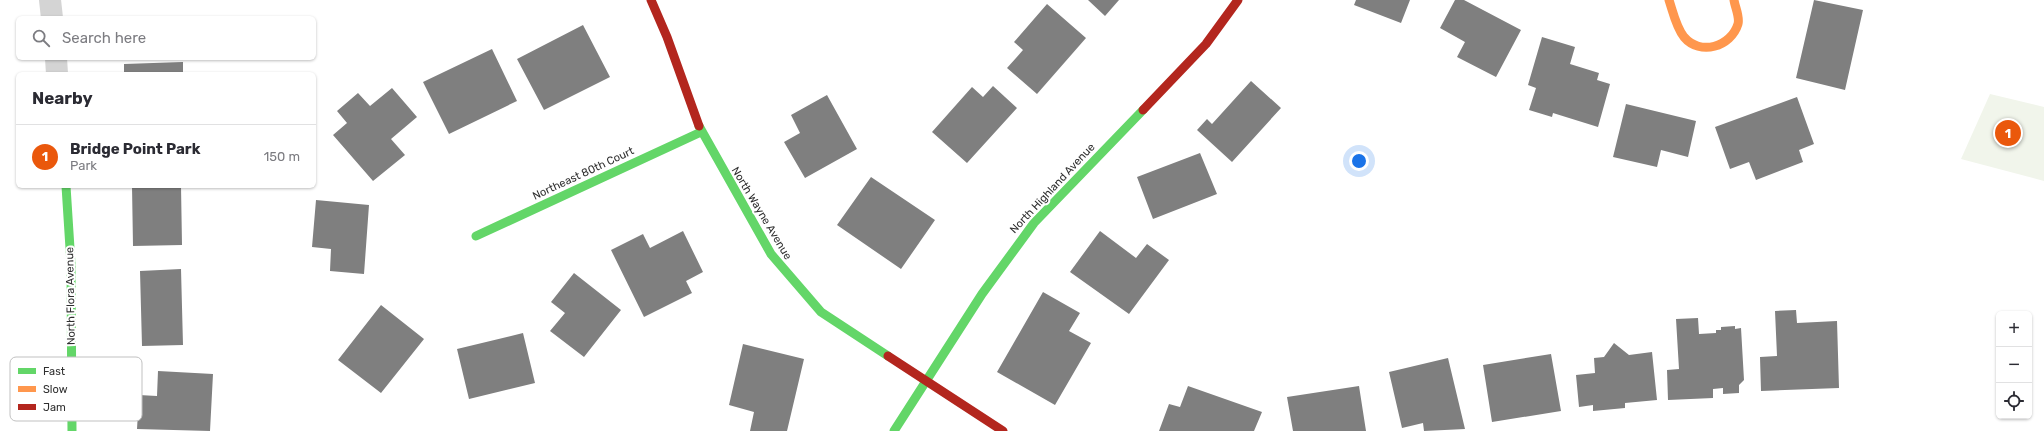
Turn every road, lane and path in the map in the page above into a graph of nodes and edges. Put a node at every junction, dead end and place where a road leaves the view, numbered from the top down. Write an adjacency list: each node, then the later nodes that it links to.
1 (50, 0): 6 (street)
2 (651, 0): 9 (street, North Wayne Avenue)
3 (1238, 0): 13 (street, North Highland Avenue)
4 (1669, 0): 5 (street)
5 (1734, 0)
6 (52, 16)
7 (56, 60): 8 (street)
8 (57, 72)
9 (700, 132): 11 (street, Northeast 80th Court); 13 (street, North Wayne Avenue)
10 (66, 188): 12 (street, North Flora Avenue)
11 (476, 236)
12 (72, 357)
13 (926, 381): 16 (street, North Highland Avenue); 17 (street, North Wayne Avenue)
14 (72, 421): 15 (street, North Flora Avenue)
15 (72, 431)
16 (894, 431)
17 (1003, 431)

